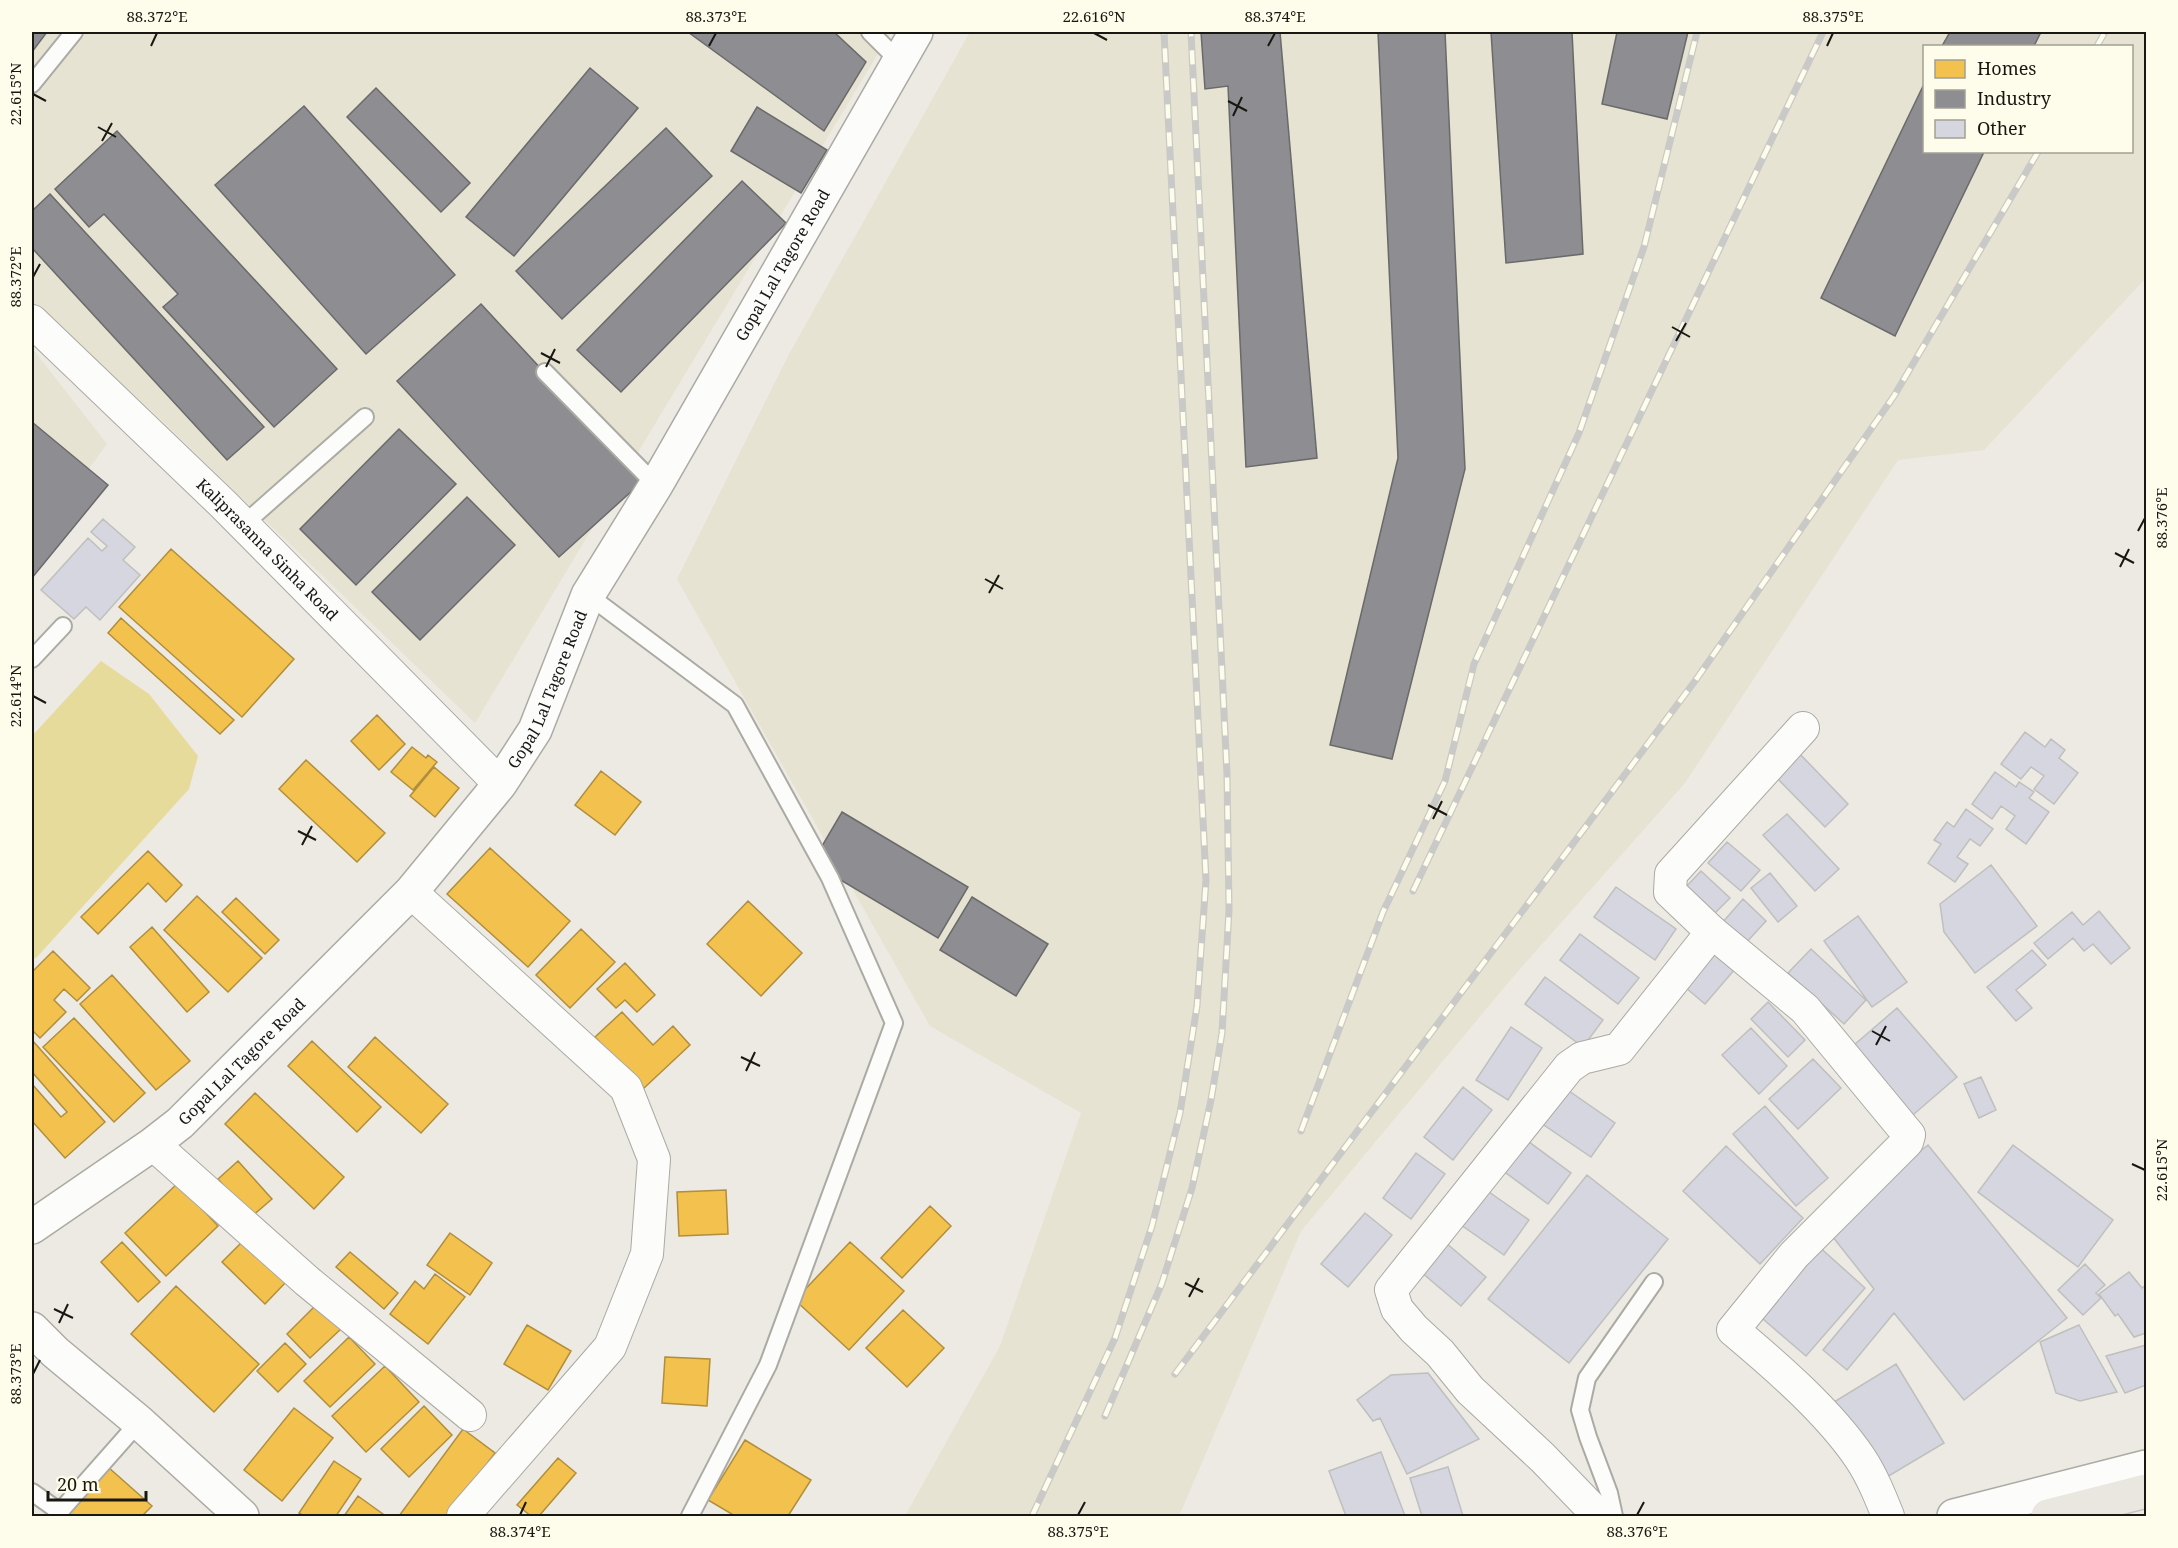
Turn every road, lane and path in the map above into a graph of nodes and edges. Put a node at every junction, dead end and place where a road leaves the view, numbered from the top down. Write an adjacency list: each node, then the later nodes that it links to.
1 (74, 32): 5 (lane)
2 (870, 32): 4 (lane)
3 (916, 32): 4 (street, Gopal Lal Tagore Road)
4 (899, 61): 9 (street, Gopal Lal Tagore Road)
5 (32, 84)
6 (32, 321): 10 (street, Kaliprasanna Sinha Road)
7 (545, 372): 9 (lane)
8 (365, 417): 10 (lane)
9 (656, 485): 11 (street, Gopal Lal Tagore Road)
10 (243, 525): 15 (street, Kaliprasanna Sinha Road)
11 (588, 596): 15 (street, Gopal Lal Tagore Road); 30 (lane)
12 (63, 626): 13 (lane)
13 (32, 659)
14 (1803, 728): 17 (street)
15 (500, 783): 16 (street, Gopal Lal Tagore Road)
16 (411, 892): 18 (street, Gopal Lal Tagore Road); 29 (street)
17 (1713, 933): 31 (street); 33 (street)
18 (153, 1144): 19 (street, Gopal Lal Tagore Road); 22 (street)
19 (32, 1227)
20 (1654, 1282): 32 (lane)
21 (32, 1329): 23 (street)
22 (470, 1416)
23 (140, 1422): 27 (lane); 28 (street)
24 (2146, 1467): 34 (street)
25 (2146, 1491): 35 (main road)
26 (32, 1492): 27 (lane)
27 (58, 1514)
28 (242, 1516)
29 (463, 1516)
30 (690, 1516)
31 (1599, 1516)
32 (1614, 1516)
33 (1888, 1516)
34 (1954, 1516)
35 (2048, 1516)

